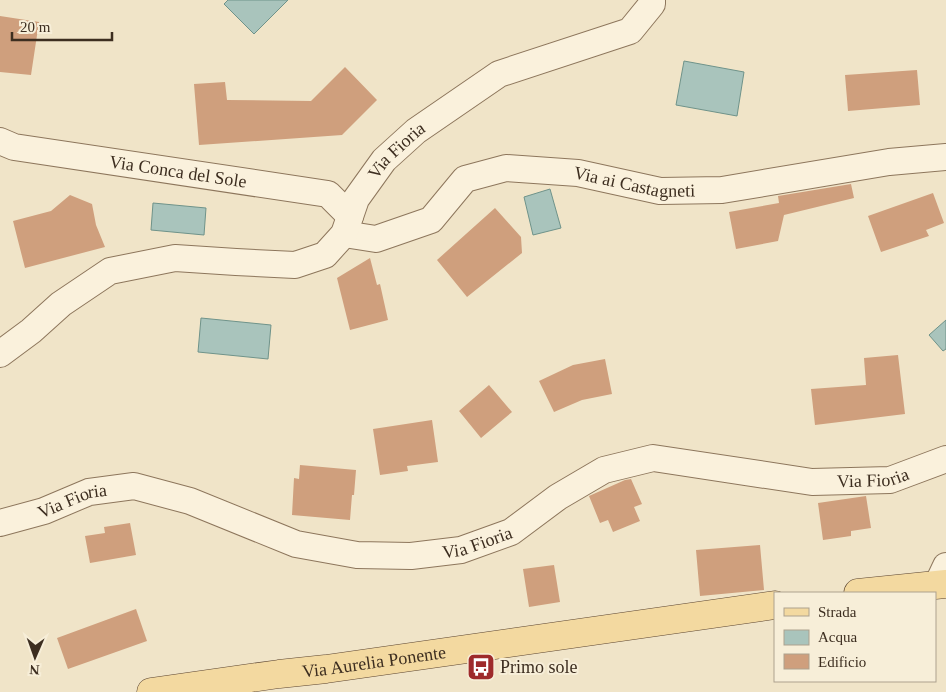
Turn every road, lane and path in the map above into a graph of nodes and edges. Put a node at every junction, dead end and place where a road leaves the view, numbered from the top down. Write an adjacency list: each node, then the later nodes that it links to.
1 (652, 0): 4 (street, Via Fioria)
2 (0, 141): 4 (street, Via Conca del Sole)
3 (946, 157): 4 (street, Via ai Castagneti)
4 (347, 225): 5 (street, Via Fioria)
5 (0, 354)
6 (946, 459): 7 (street, Via Fioria)
7 (0, 523)
8 (943, 578): 9 (main road)
9 (864, 592)
10 (774, 605): 11 (main road, Via Aurelia Ponente)
11 (151, 692)

